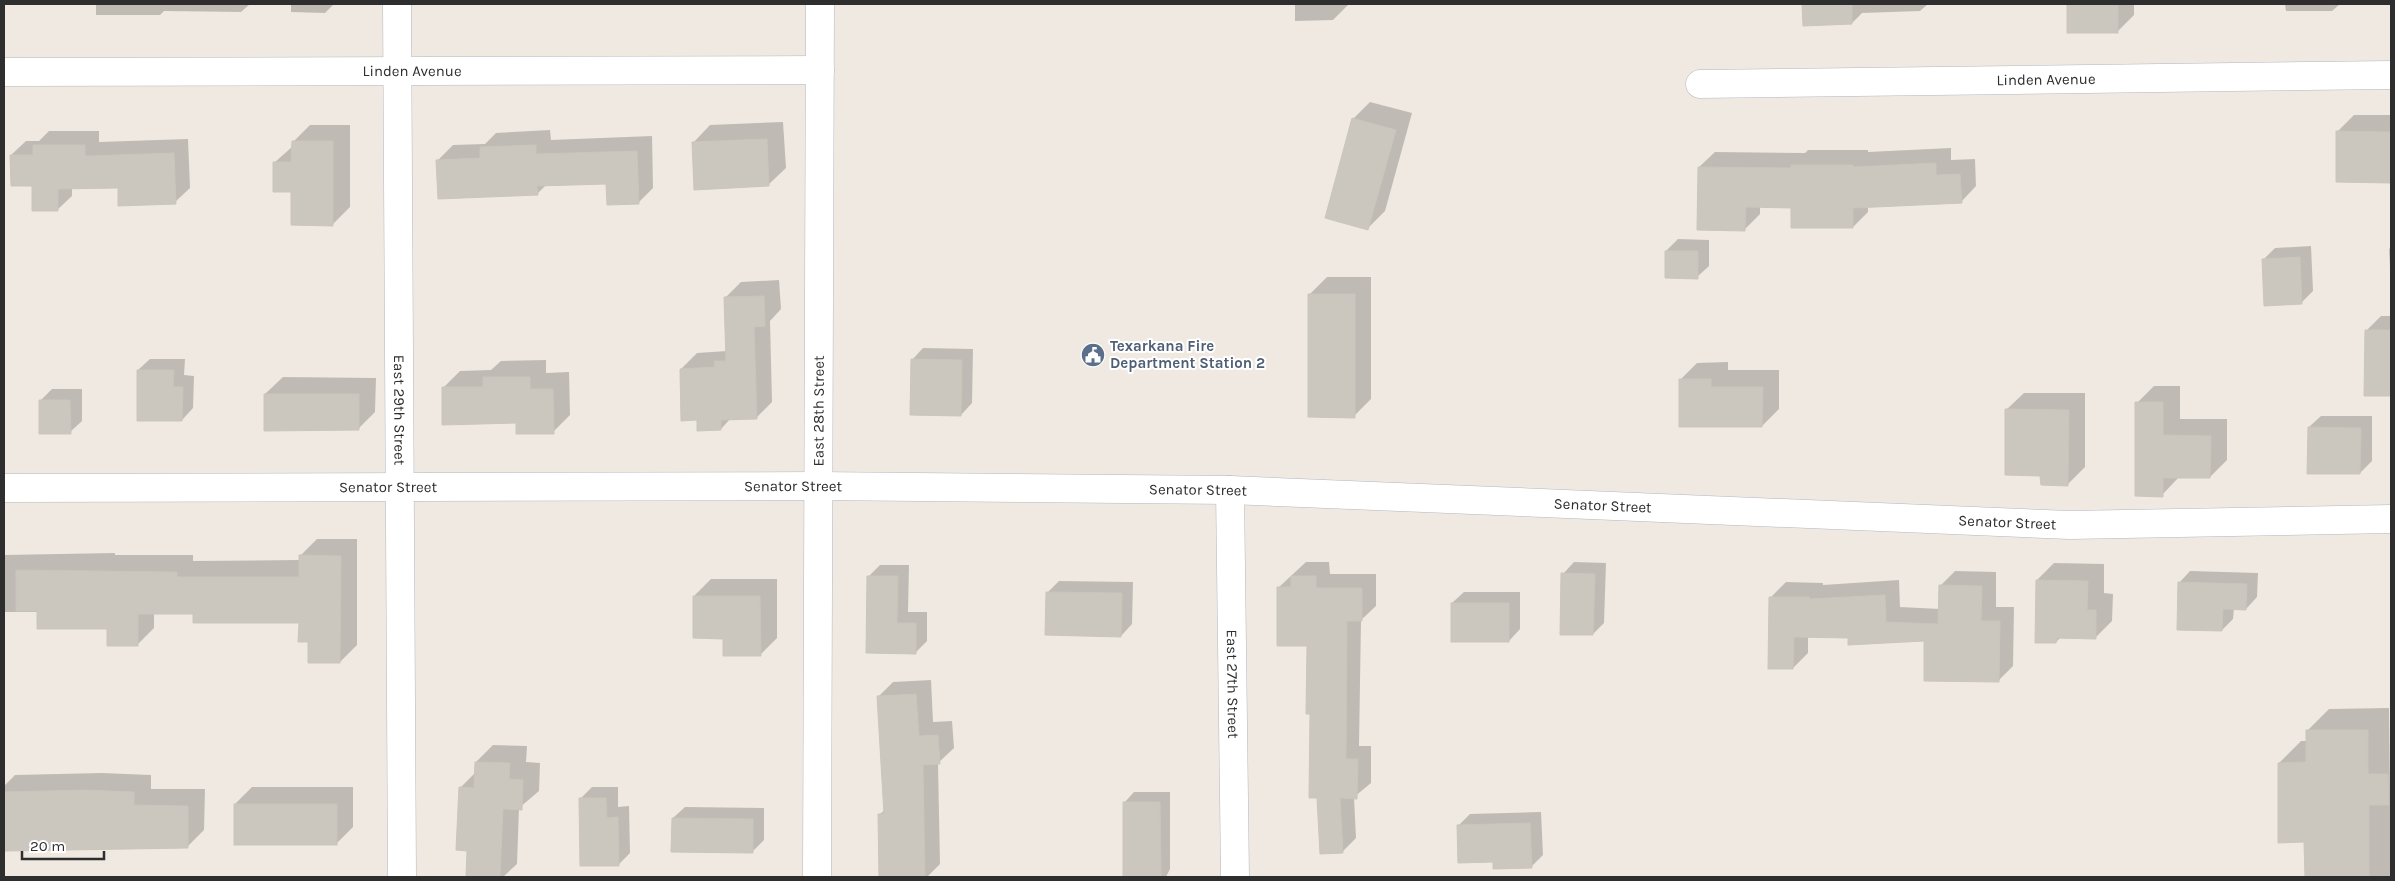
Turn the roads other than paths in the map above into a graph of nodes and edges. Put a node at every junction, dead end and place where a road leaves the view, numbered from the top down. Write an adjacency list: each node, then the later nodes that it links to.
1 (397, 4): 4 (street, East 29th Street)
2 (820, 4): 3 (street, East 28th Street)
3 (820, 70): 4 (street, Linden Avenue); 8 (street, East 28th Street)
4 (397, 71): 5 (street, Linden Avenue); 10 (street, East 29th Street)
5 (4, 72)
6 (2391, 76): 7 (street, Linden Avenue)
7 (1700, 84)
8 (817, 486): 10 (street, Senator Street); 11 (street, Senator Street); 14 (street, East 28th Street)
9 (4, 488): 10 (street, Senator Street)
10 (400, 488): 13 (street, East 29th Street)
11 (1230, 490): 12 (street, Senator Street); 15 (street, East 27th Street)
12 (2391, 519)
13 (402, 877)
14 (817, 877)
15 (1235, 877)

